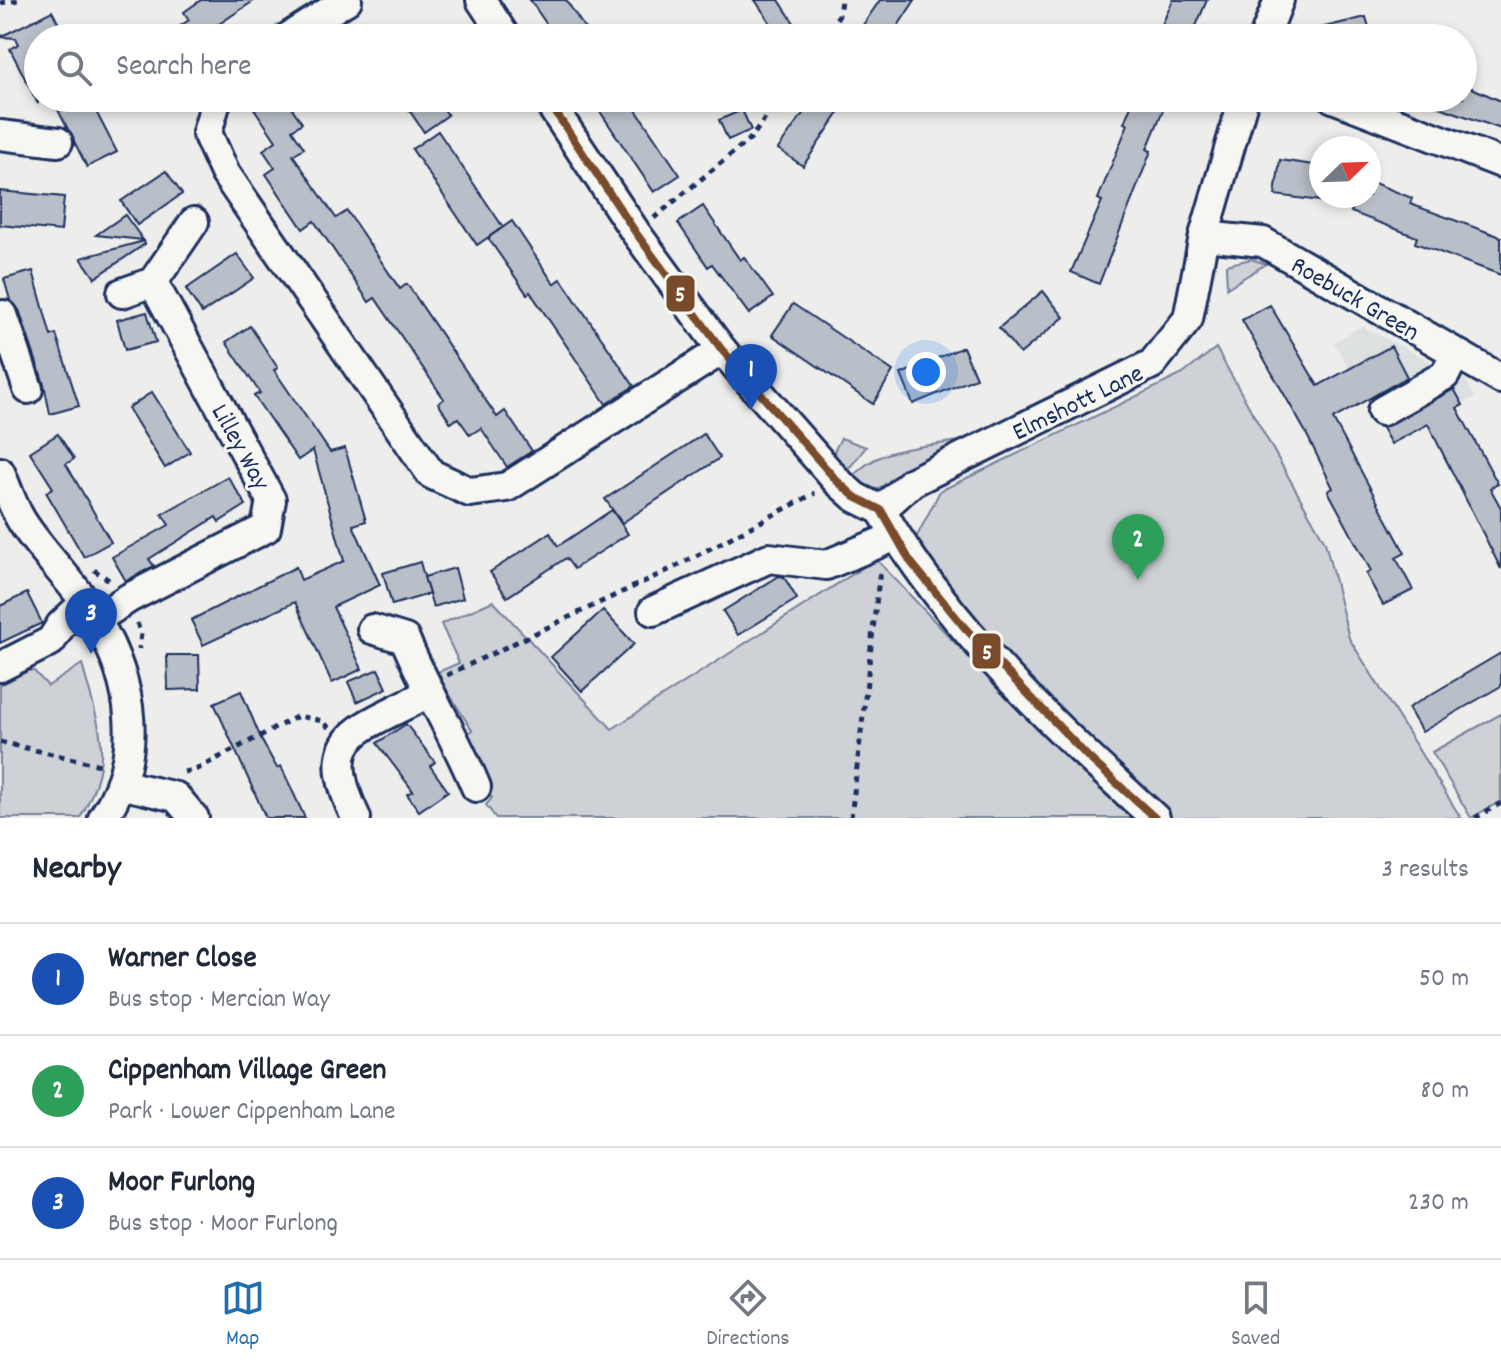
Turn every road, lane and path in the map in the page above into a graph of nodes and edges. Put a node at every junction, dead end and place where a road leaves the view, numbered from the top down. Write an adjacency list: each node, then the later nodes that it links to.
1 (18, 0): 6 (path)
2 (347, 0): 7 (street)
3 (481, 0): 9 (street)
4 (841, 0): 10 (path)
5 (1279, 0): 11 (street)
6 (0, 3)
7 (318, 8): 8 (street)
8 (301, 24)
9 (497, 24)
10 (832, 24)
11 (1270, 24)
12 (213, 112): 26 (street)
13 (555, 112): 21 (street)
14 (770, 112): 21 (path)
15 (1240, 112): 22 (street, Elmshott Lane)
16 (1369, 112): 19 (street)
17 (0, 135): 18 (street)
18 (58, 142)
19 (1501, 163)
20 (194, 222): 23 (street)
21 (636, 233): 26 (street)
22 (1204, 236): 27 (street, Roebuck Green); 33 (street, Elmshott Lane)
23 (153, 282): 24 (street); 36 (street, Lilley Way)
24 (122, 293)
25 (0, 316): 29 (street)
26 (722, 350): 32 (street)
27 (1455, 355): 28 (street, Roebuck Green); 30 (street)
28 (1501, 379)
29 (28, 389)
30 (1382, 411)
31 (0, 472): 36 (street)
32 (837, 481): 33 (street); 40 (path)
33 (881, 510): 34 (street)
34 (896, 536): 35 (street); 37 (street)
35 (910, 561): 50 (path); 51 (street)
36 (90, 611): 39 (street); 44 (street)
37 (653, 611)
38 (372, 629): 40 (street)
39 (0, 667)
40 (426, 690): 42 (street); 45 (street)
41 (0, 742): 44 (path)
42 (342, 744): 43 (path); 49 (street)
43 (168, 775)
44 (123, 778): 47 (street); 48 (street)
45 (476, 787)
46 (1501, 803): 52 (path)
47 (103, 818)
48 (194, 818)
49 (356, 818)
50 (851, 818)
51 (1155, 818)
52 (1475, 818)

